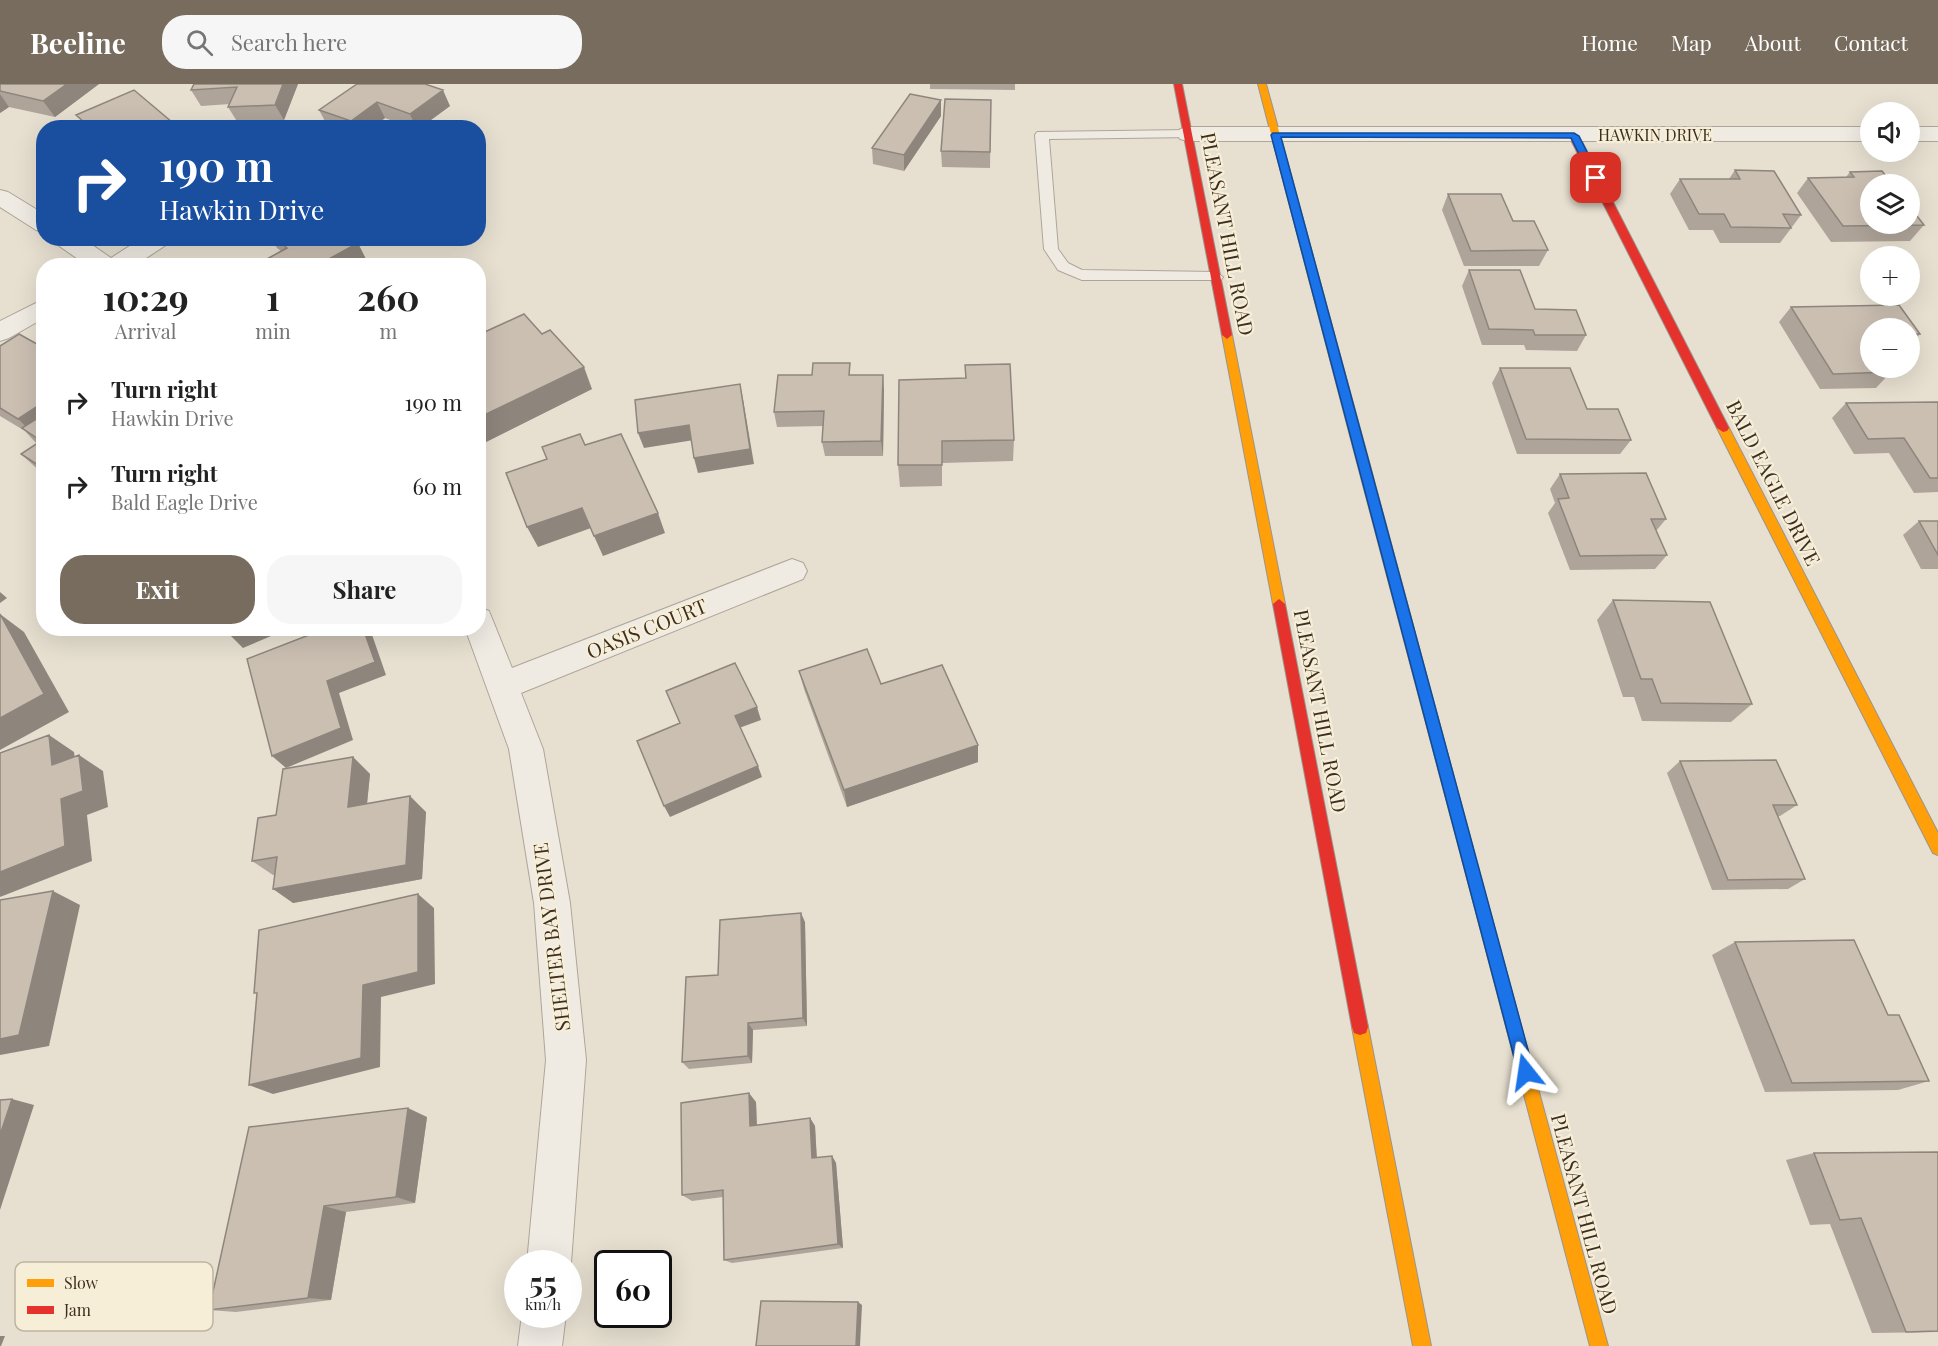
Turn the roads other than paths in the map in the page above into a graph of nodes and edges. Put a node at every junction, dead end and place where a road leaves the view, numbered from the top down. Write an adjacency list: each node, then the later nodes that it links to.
1 (1178, 84): 3 (main road, PLEASANT HILL ROAD)
2 (1262, 84): 7 (main road, PLEASANT HILL ROAD)
3 (1188, 134): 7 (street, HAWKIN DRIVE); 15 (main road, PLEASANT HILL ROAD); 15 (lane)
4 (1860, 134): 8 (street, HAWKIN DRIVE)
5 (1920, 134): 6 (street)
6 (1938, 134)
7 (1276, 135): 8 (street, HAWKIN DRIVE); 26 (main road, PLEASANT HILL ROAD)
8 (1574, 136): 21 (main road, BALD EAGLE DRIVE)
9 (0, 197): 10 (street)
10 (36, 220)
11 (76, 246): 13 (street)
12 (147, 246): 14 (street)
13 (94, 258)
14 (129, 258)
15 (1216, 277): 25 (main road, PLEASANT HILL ROAD)
16 (36, 312): 17 (street)
17 (0, 332)
18 (792, 572): 20 (street, OASIS COURT)
19 (484, 636): 20 (street, SHELTER BAY DRIVE)
20 (503, 686): 22 (street, SHELTER BAY DRIVE)
21 (1938, 848)
22 (550, 1250)
23 (542, 1328): 24 (street)
24 (540, 1346)
25 (1422, 1346)
26 (1599, 1346)

